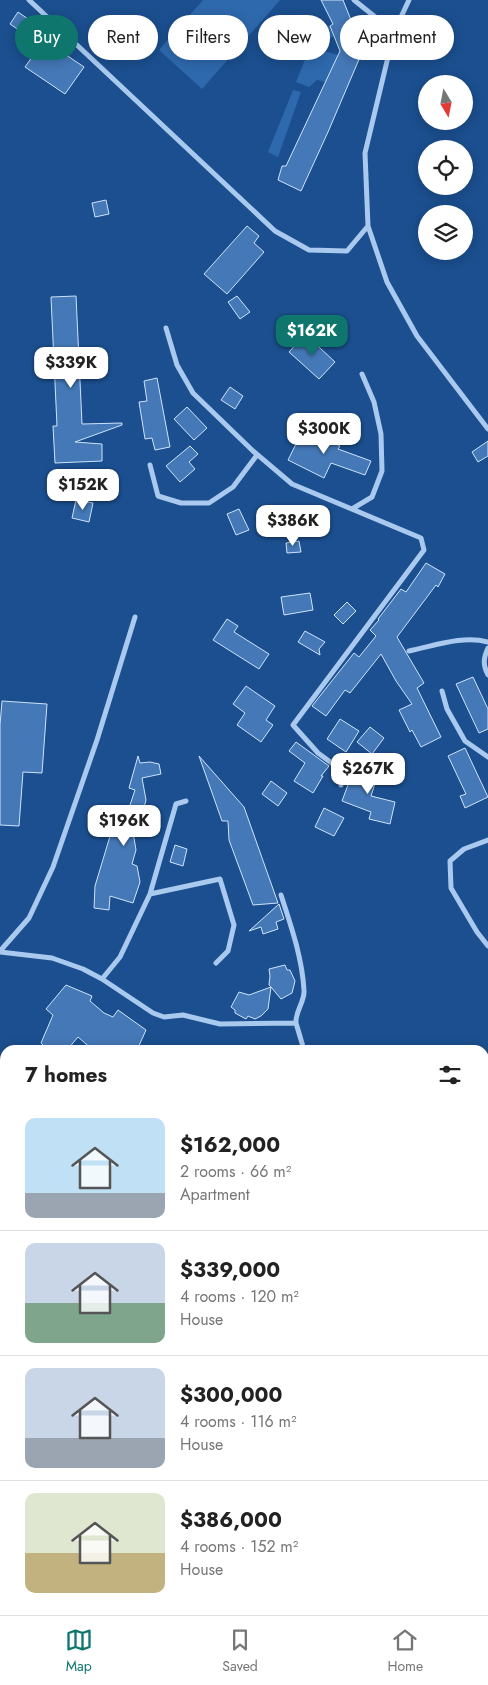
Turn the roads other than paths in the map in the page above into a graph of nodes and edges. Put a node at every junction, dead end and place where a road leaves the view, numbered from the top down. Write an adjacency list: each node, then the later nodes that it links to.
1 (29, 0): 7 (street)
2 (354, 0): 4 (street)
3 (409, 0): 5 (street)
4 (373, 15)
5 (402, 15)
6 (387, 60): 7 (street)
7 (368, 226): 10 (street)
8 (166, 328): 11 (street)
9 (362, 374): 13 (street)
10 (488, 429)
11 (257, 455): 12 (street); 13 (street)
12 (150, 465)
13 (352, 509): 21 (street)
14 (135, 617): 27 (street)
15 (488, 642): 17 (street)
16 (488, 648): 18 (street)
17 (409, 651)
18 (488, 676)
19 (442, 691): 20 (street)
20 (488, 757)
21 (341, 785)
22 (186, 801): 24 (street)
23 (488, 840): 26 (street)
24 (150, 894): 28 (street); 29 (street)
25 (281, 895): 30 (street)
26 (488, 946)
27 (0, 952): 29 (street)
28 (216, 963)
29 (102, 979): 30 (street)
30 (296, 1023): 31 (street)
31 (303, 1045)

